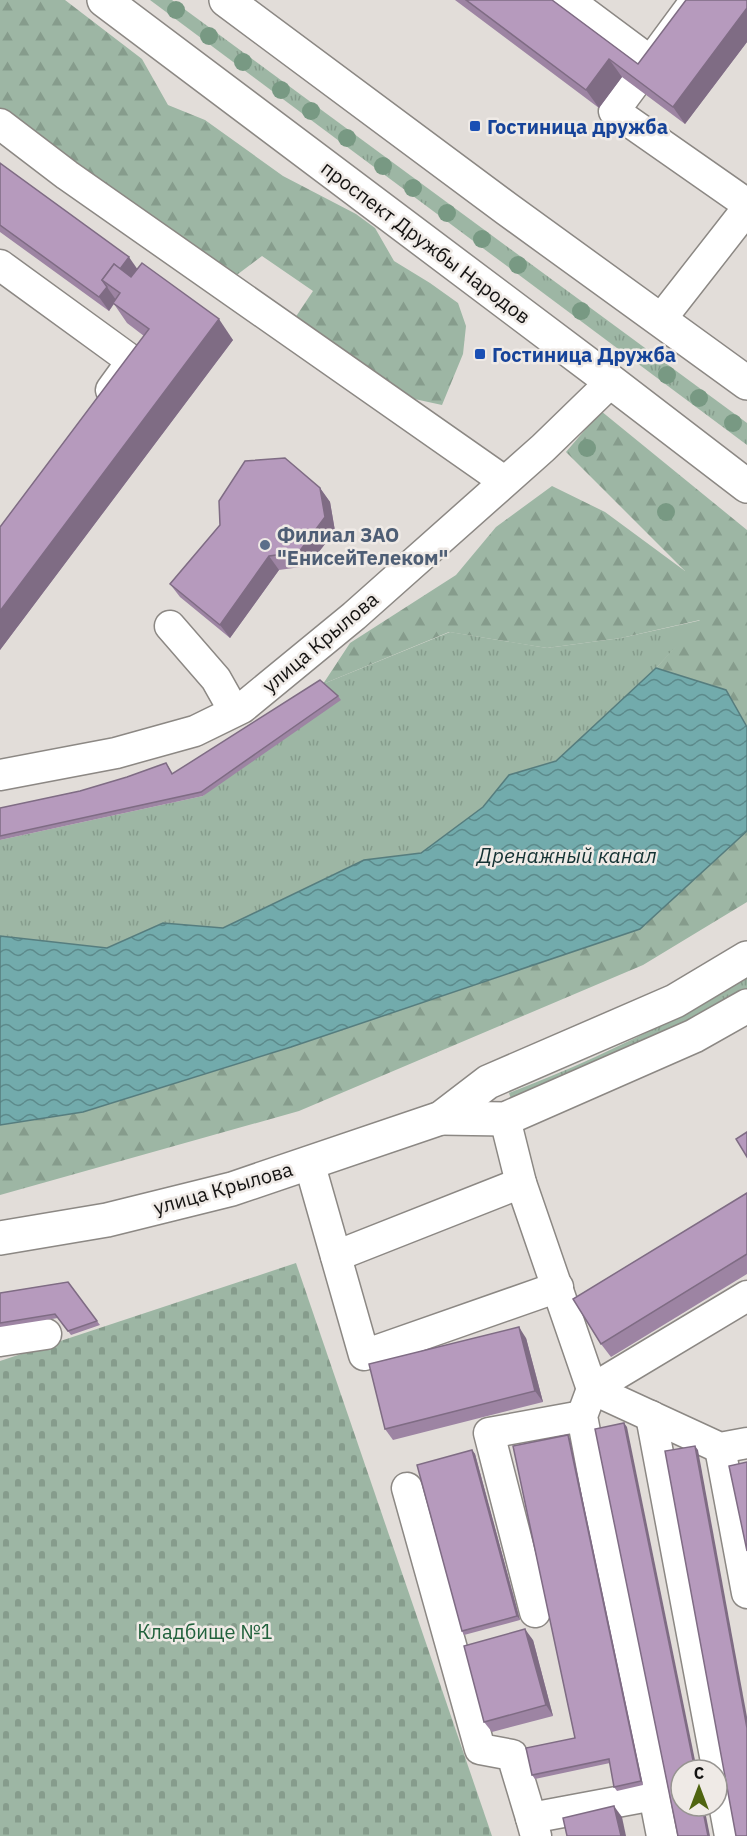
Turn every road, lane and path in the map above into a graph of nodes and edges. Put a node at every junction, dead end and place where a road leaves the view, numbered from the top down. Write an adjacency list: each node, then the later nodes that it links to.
1 (104, 0): 11 (main road, проспект Дружбы Народов)
2 (226, 0): 10 (main road)
3 (568, 0): 5 (street)
4 (696, 0): 5 (street)
5 (650, 61): 7 (street)
6 (0, 124): 14 (street)
7 (747, 204)
8 (747, 209): 10 (street)
9 (0, 265): 13 (street)
10 (662, 319): 12 (main road)
11 (611, 382): 14 (street, улица Крылова); 15 (main road, проспект Дружбы Народов)
12 (747, 382)
13 (97, 409)
14 (504, 481): 17 (street, улица Крылова)
15 (747, 486)
16 (170, 626): 17 (street)
17 (234, 711): 18 (street, улица Крылова)
18 (0, 775)
19 (747, 958): 21 (main road, улица Крылова)
20 (747, 1006): 22 (main road, улица Крылова)
21 (441, 1118): 22 (main road, улица Крылова); 23 (main road, улица Крылова)
22 (505, 1119): 24 (street)
23 (309, 1162): 25 (main road, улица Крылова); 26 (street)
24 (521, 1183): 26 (street); 27 (street)
25 (0, 1238)
26 (336, 1256): 27 (street)
27 (558, 1287): 31 (street)
28 (747, 1296): 31 (street)
29 (46, 1334): 30 (street)
30 (0, 1341)
31 (587, 1402): 32 (street); 36 (street); 37 (street)
32 (651, 1416): 33 (street); 40 (street)
33 (733, 1445): 35 (street)
34 (407, 1488): 38 (street)
35 (747, 1593)
36 (535, 1612)
37 (654, 1795): 38 (street); 39 (street)
38 (534, 1827)
39 (662, 1836)
40 (730, 1836)

